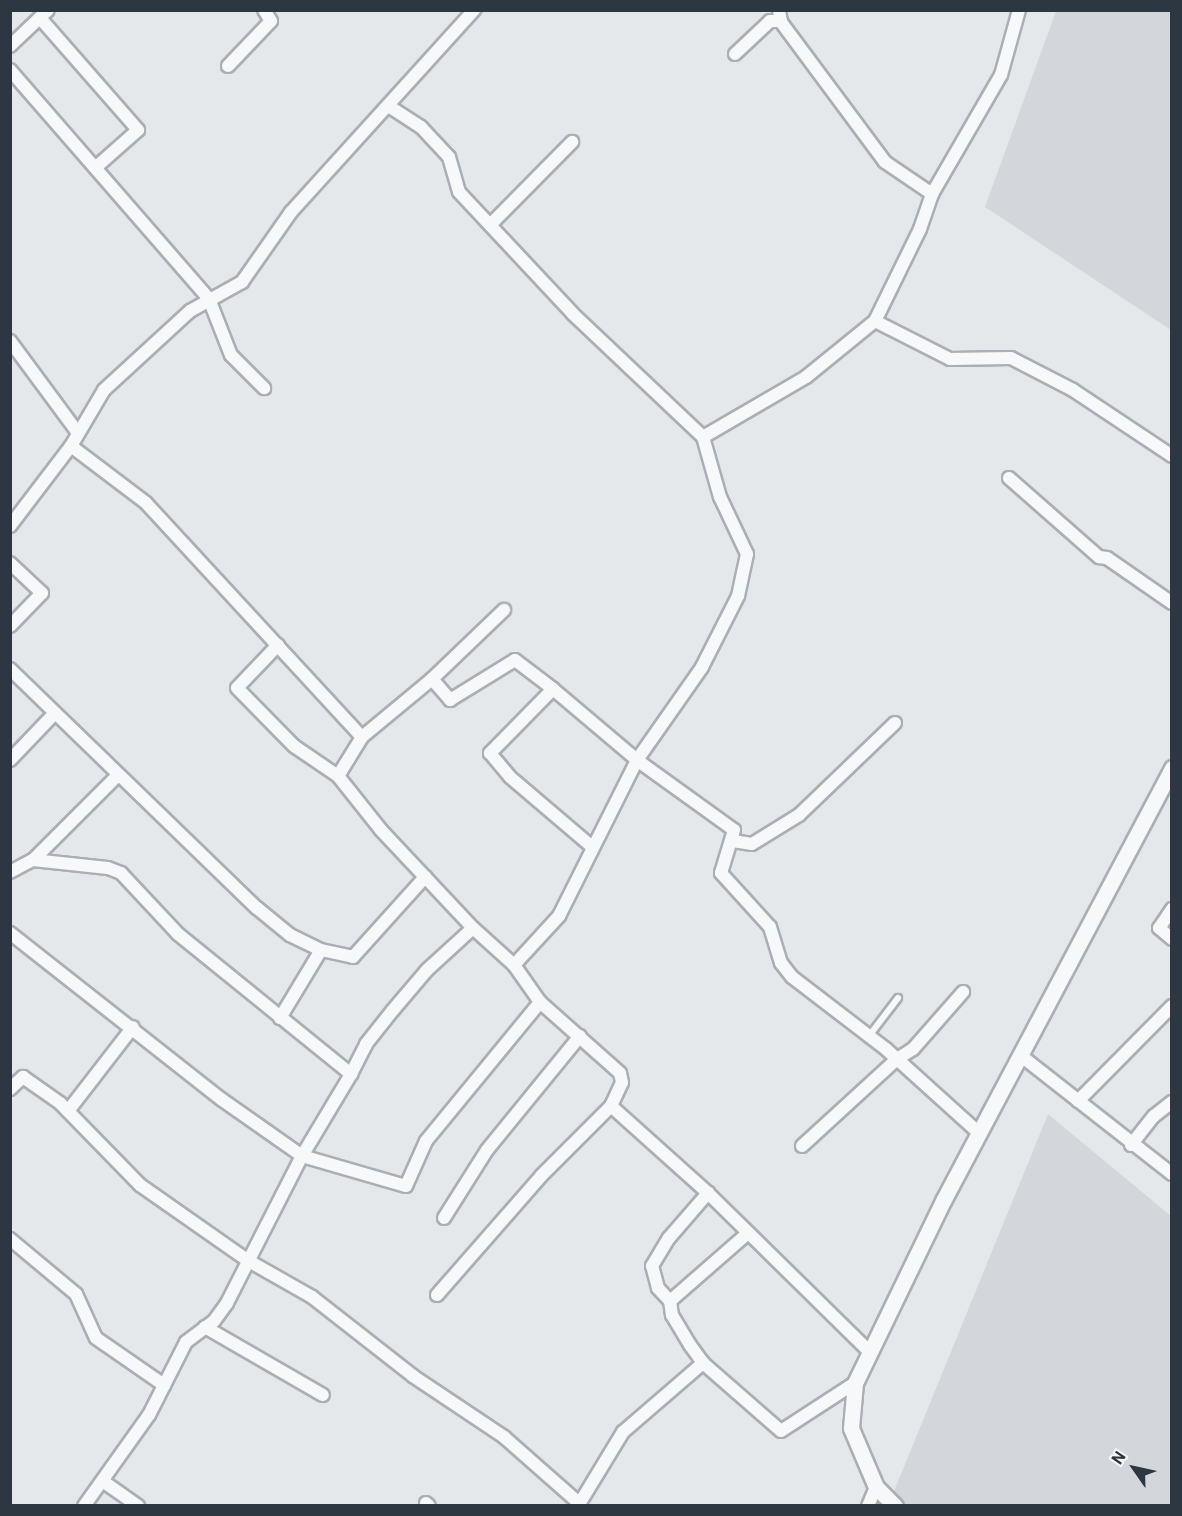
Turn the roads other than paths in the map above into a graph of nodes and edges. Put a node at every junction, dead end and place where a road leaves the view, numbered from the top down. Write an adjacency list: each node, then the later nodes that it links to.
1 (264, 10): 8 (street)
2 (474, 10): 10 (street)
3 (1019, 10): 13 (street)
4 (44, 14): 6 (street); 12 (street)
5 (780, 16): 7 (street); 13 (street)
6 (10, 46)
7 (735, 54)
8 (228, 66)
9 (10, 70): 12 (street)
10 (390, 106): 14 (street); 15 (street)
11 (572, 142): 14 (street)
12 (95, 168): 15 (street)
13 (932, 194): 16 (street)
14 (490, 225): 20 (street)
15 (208, 299): 18 (street); 19 (street)
16 (875, 321): 20 (street); 22 (street)
17 (10, 341): 19 (street)
18 (264, 388)
19 (78, 433): 21 (street)
20 (703, 437): 37 (street)
21 (71, 446): 24 (street); 29 (street)
22 (1172, 456)
23 (1009, 478): 26 (street)
24 (10, 526)
25 (10, 563): 28 (street)
26 (1172, 603)
27 (504, 610): 31 (street)
28 (10, 626)
29 (278, 645): 35 (street); 40 (street)
30 (10, 669): 33 (street)
31 (432, 679): 32 (street); 35 (street)
32 (554, 689): 37 (street); 42 (street)
33 (54, 714): 36 (street); 39 (street)
34 (895, 723): 41 (street)
35 (362, 737): 40 (street)
36 (10, 760)
37 (637, 760): 41 (street); 42 (street)
38 (1172, 768): 60 (street)
39 (118, 775): 43 (street); 50 (street)
40 (339, 776): 45 (street)
41 (734, 841): 59 (street)
42 (591, 846): 51 (street)
43 (33, 860): 44 (street); 56 (street)
44 (10, 872)
45 (425, 877): 47 (street); 50 (street)
46 (1172, 909): 49 (street)
47 (473, 928): 51 (street); 62 (street)
48 (10, 933): 57 (street)
49 (1172, 939)
50 (321, 950): 56 (street)
51 (514, 965): 54 (street)
52 (963, 992): 61 (street)
53 (898, 998): 59 (lane)
54 (540, 1002): 58 (street); 71 (street)
55 (1172, 1006): 64 (street)
56 (280, 1018): 62 (street)
57 (133, 1027): 67 (street); 71 (street)
58 (580, 1036): 66 (street); 74 (street)
59 (869, 1036): 61 (street)
60 (1020, 1055): 64 (street); 68 (street)
61 (897, 1059): 68 (street); 70 (street)
62 (351, 1074): 71 (street)
63 (10, 1089): 67 (street)
64 (1078, 1101): 69 (street)
65 (1172, 1102): 69 (street)
66 (611, 1106): 73 (street); 78 (street)
67 (68, 1111): 77 (street)
68 (979, 1133): 81 (street)
69 (1131, 1145): 72 (street)
70 (802, 1146)
71 (302, 1156): 77 (street)
72 (1172, 1174)
73 (708, 1193): 75 (street); 79 (street)
74 (444, 1218)
75 (748, 1233): 79 (street); 81 (street)
76 (10, 1239): 84 (street)
77 (247, 1260): 80 (street); 88 (street)
78 (437, 1295)
79 (670, 1301): 82 (street)
80 (205, 1327): 84 (street); 85 (street)
81 (870, 1352): 83 (street)
82 (703, 1363): 83 (street); 88 (street)
83 (855, 1383): 87 (street)
84 (164, 1385): 86 (street)
85 (323, 1395)
86 (104, 1482): 89 (street); 90 (street)
87 (876, 1486): 91 (street); 92 (street)
88 (579, 1505)
89 (84, 1506)
90 (138, 1506)
91 (868, 1506)
92 (895, 1506)

